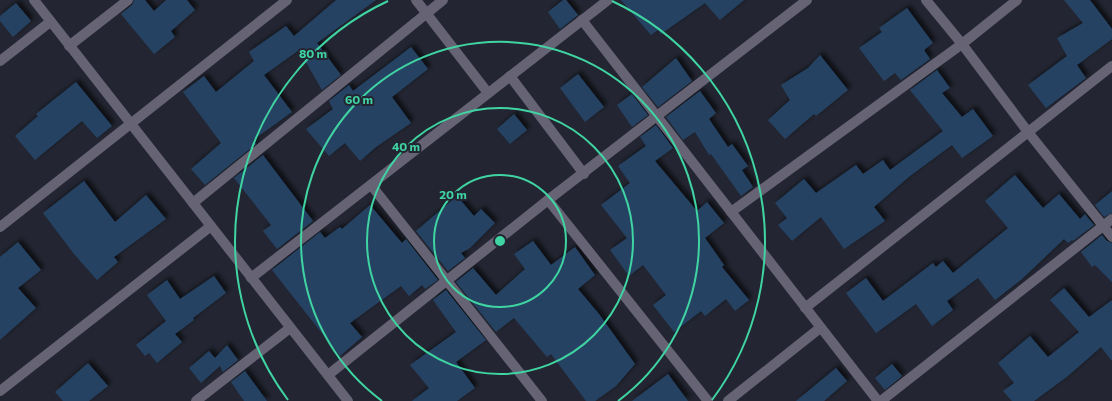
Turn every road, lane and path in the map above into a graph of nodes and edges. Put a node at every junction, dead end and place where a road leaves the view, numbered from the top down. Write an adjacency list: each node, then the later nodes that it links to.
1 (34, 0): 12 (street)
2 (128, 0): 14 (street)
3 (287, 0): 20 (street)
4 (416, 0): 10 (street)
5 (443, 0): 10 (street)
6 (608, 0): 11 (street)
7 (806, 0): 19 (street)
8 (926, 0): 13 (street)
9 (1016, 0): 13 (street)
10 (427, 13): 18 (street); 25 (street)
11 (582, 20): 17 (street); 19 (street)
12 (50, 22): 14 (street); 15 (street)
13 (962, 44): 21 (street); 26 (street)
14 (69, 46): 20 (street)
15 (0, 61)
16 (1112, 66): 21 (street)
17 (510, 76): 18 (street); 22 (street)
18 (488, 93): 23 (street)
19 (657, 116): 22 (street); 26 (street)
20 (130, 124): 25 (street); 28 (street)
21 (1028, 132): 30 (street); 34 (street)
22 (584, 174): 24 (street)
23 (370, 185): 32 (street); 33 (street)
24 (548, 200): 33 (street); 42 (street)
25 (193, 203): 29 (street)
26 (731, 212): 34 (street)
27 (1112, 218): 30 (street)
28 (0, 226)
29 (211, 226): 32 (street); 38 (street)
30 (1103, 226): 31 (street); 44 (street)
31 (1112, 237)
32 (252, 278): 35 (street)
33 (446, 282): 37 (street); 41 (street)
34 (805, 308): 36 (street)
35 (290, 328): 37 (street); 39 (street)
36 (820, 328): 43 (street); 44 (street)
37 (328, 375): 40 (street)
38 (0, 391)
39 (196, 401)
40 (348, 401)
41 (542, 401)
42 (708, 401)
43 (728, 401)
44 (880, 401)

